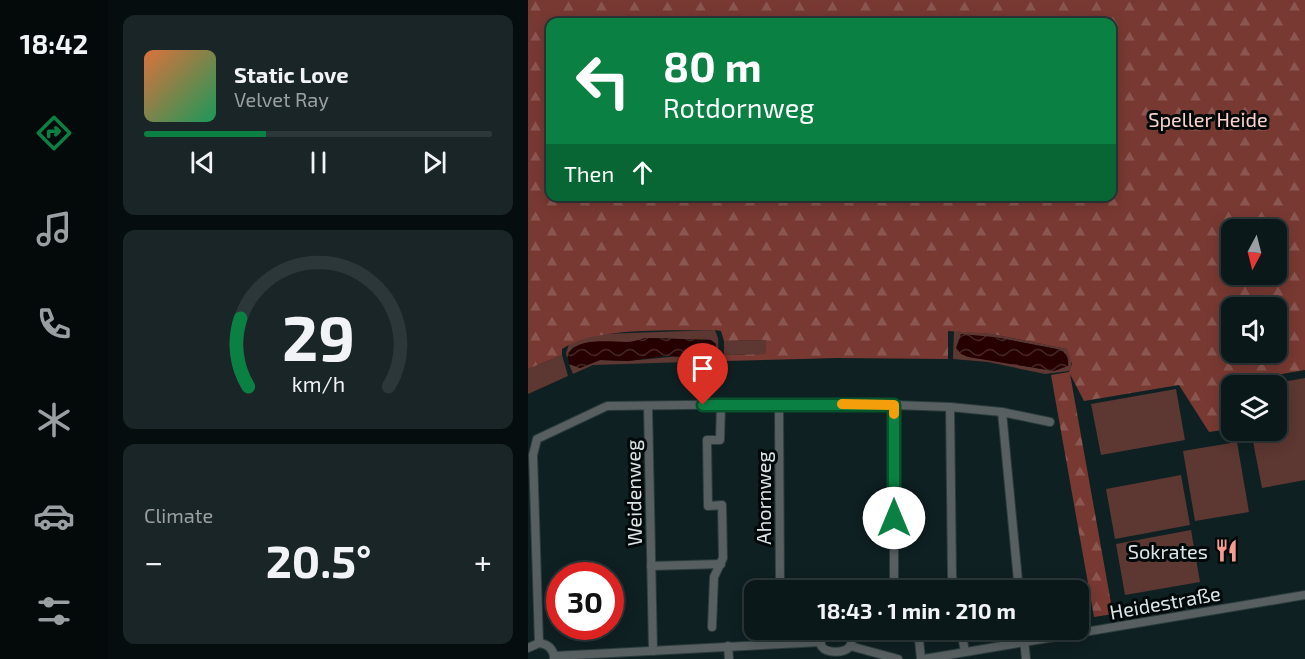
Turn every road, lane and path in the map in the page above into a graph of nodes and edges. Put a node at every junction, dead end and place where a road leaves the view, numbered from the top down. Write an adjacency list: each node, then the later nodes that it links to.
1 (721, 405): 2 (street); 4 (street); 8 (street)
2 (779, 405): 3 (street); 10 (street, Ahornweg)
3 (894, 405): 5 (street); 11 (street)
4 (648, 406): 9 (street, Weidenweg); 22 (street)
5 (950, 406): 6 (street); 12 (street)
6 (1002, 412): 7 (street); 13 (street)
7 (1050, 422)
8 (721, 564): 9 (street); 15 (street)
9 (651, 566): 28 (street, Weidenweg)
10 (780, 580)
11 (894, 580)
12 (953, 580)
13 (1018, 580)
14 (1305, 595): 24 (street, Heidestraße)
15 (712, 627)
16 (780, 640): 23 (street)
17 (850, 640): 26 (street)
18 (920, 640): 35 (street)
19 (963, 640): 29 (street)
20 (1024, 640): 24 (street)
21 (821, 642): 23 (street); 32 (street)
22 (538, 643): 27 (street); 31 (street)
23 (780, 644): 25 (street)
24 (1024, 644): 29 (street, Heidestraße); 36 (street)
25 (728, 646): 28 (street); 33 (street)
26 (850, 646): 32 (street); 34 (street)
27 (528, 648)
28 (653, 651): 30 (street)
29 (965, 652): 35 (street, Heidestraße)
30 (629, 655): 31 (street)
31 (554, 657)
32 (837, 658)
33 (729, 659)
34 (898, 659)
35 (923, 659)
36 (1026, 659)

